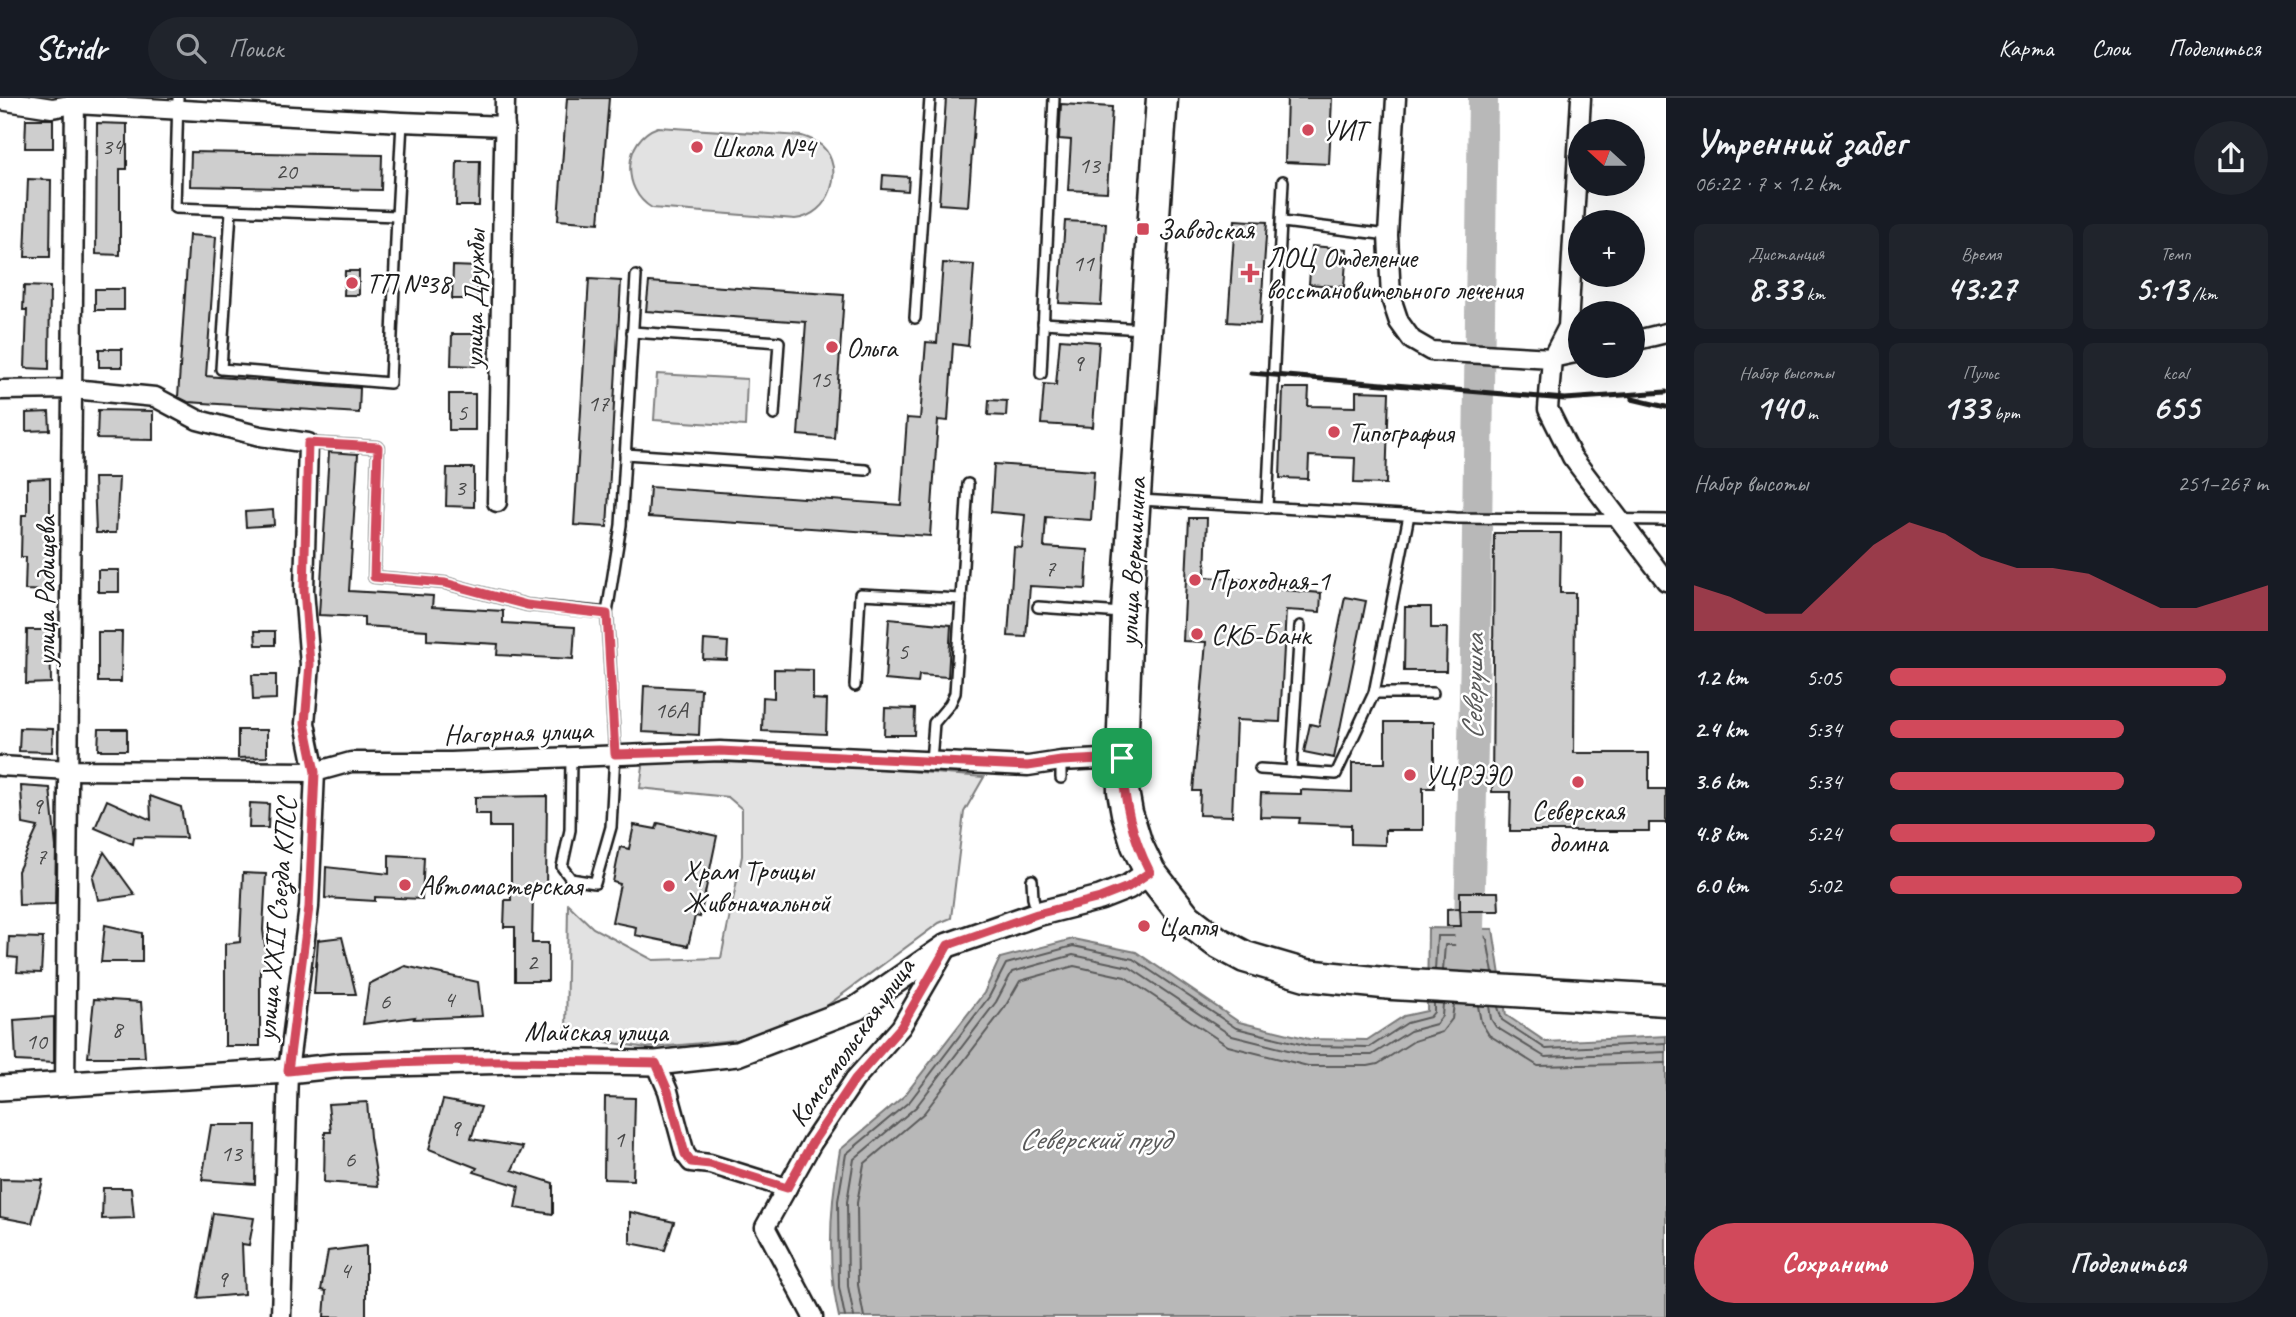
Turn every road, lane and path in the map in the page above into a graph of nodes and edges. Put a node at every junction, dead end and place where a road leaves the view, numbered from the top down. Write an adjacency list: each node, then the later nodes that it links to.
1 (505, 98): 11 (street, улица Дружбы)
2 (930, 98): 18 (lane)
3 (1054, 98): 19 (lane)
4 (1162, 98): 20 (main road, улица Вершинина)
5 (1396, 98): 16 (street)
6 (1581, 98): 25 (street)
7 (0, 100): 8 (street)
8 (75, 101): 9 (street); 27 (street, улица Радищева)
9 (178, 104): 10 (street); 13 (lane)
10 (402, 122): 11 (street); 14 (lane)
11 (505, 126): 35 (street, улица Дружбы)
12 (1283, 181): 15 (lane)
13 (231, 211): 14 (lane); 14 (lane)
14 (397, 216)
15 (1283, 222): 16 (lane); 36 (lane)
16 (1388, 235): 25 (street)
17 (636, 276): 21 (lane)
18 (915, 318)
19 (1043, 323): 20 (lane); 26 (lane)
20 (1146, 329): 34 (main road, улица Вершинина)
21 (632, 332): 29 (lane); 31 (lane)
22 (1666, 333): 23 (street)
23 (1645, 338)
24 (1568, 355): 25 (street)
25 (1552, 358): 38 (street)
26 (1041, 374)
27 (73, 389): 28 (street); 30 (street); 55 (street, улица Радищева)
28 (0, 390)
29 (774, 415)
30 (308, 443): 44 (lane); 57 (street, улица XXII Съезда КПСС)
31 (625, 454): 32 (lane); 44 (lane)
32 (866, 470)
33 (968, 484): 41 (lane)
34 (1135, 500): 36 (lane); 43 (main road, улица Вершинина)
35 (496, 502)
36 (1267, 508): 37 (lane)
37 (1409, 515): 38 (lane); 47 (lane)
38 (1618, 520): 39 (lane); 40 (street)
39 (1666, 520)
40 (1666, 581)
41 (961, 599): 46 (lane); 52 (lane)
42 (1038, 607): 43 (lane)
43 (1127, 613): 51 (main road, улица Вершинина)
44 (607, 614): 49 (lane)
45 (1300, 626): 56 (lane)
46 (855, 686)
47 (1374, 693): 48 (lane); 56 (lane)
48 (1433, 693)
49 (615, 754): 50 (street, Нагорная улица); 50 (lane); 52 (street, Нагорная улица)
50 (571, 758): 57 (street, Нагорная улица)
51 (1122, 758): 52 (street, Нагорная улица); 58 (main road, улица Вершинина)
52 (931, 761)
53 (0, 765): 55 (street, Нагорная улица)
54 (1260, 769): 56 (lane)
55 (69, 770): 57 (street, Нагорная улица); 65 (street, улица Радищева)
56 (1291, 771)
57 (315, 772): 64 (street, улица XXII Съезда КПСС)
58 (1150, 872): 60 (street, Майская улица); 62 (main road, улица Вершинина)
59 (1032, 880): 60 (lane)
60 (1037, 914): 61 (street, Майская улица)
61 (948, 945): 63 (street, Майская улица); 67 (street, Комсомольская улица)
62 (1666, 1000)
63 (656, 1063): 64 (street, Майская улица); 67 (street)
64 (288, 1071): 65 (street, Майская улица); 68 (street, улица XXII Съезда КПСС)
65 (65, 1085): 66 (street, Майская улица)
66 (0, 1088)
67 (787, 1188): 69 (street, Комсомольская улица)
68 (281, 1317)
69 (813, 1317)

